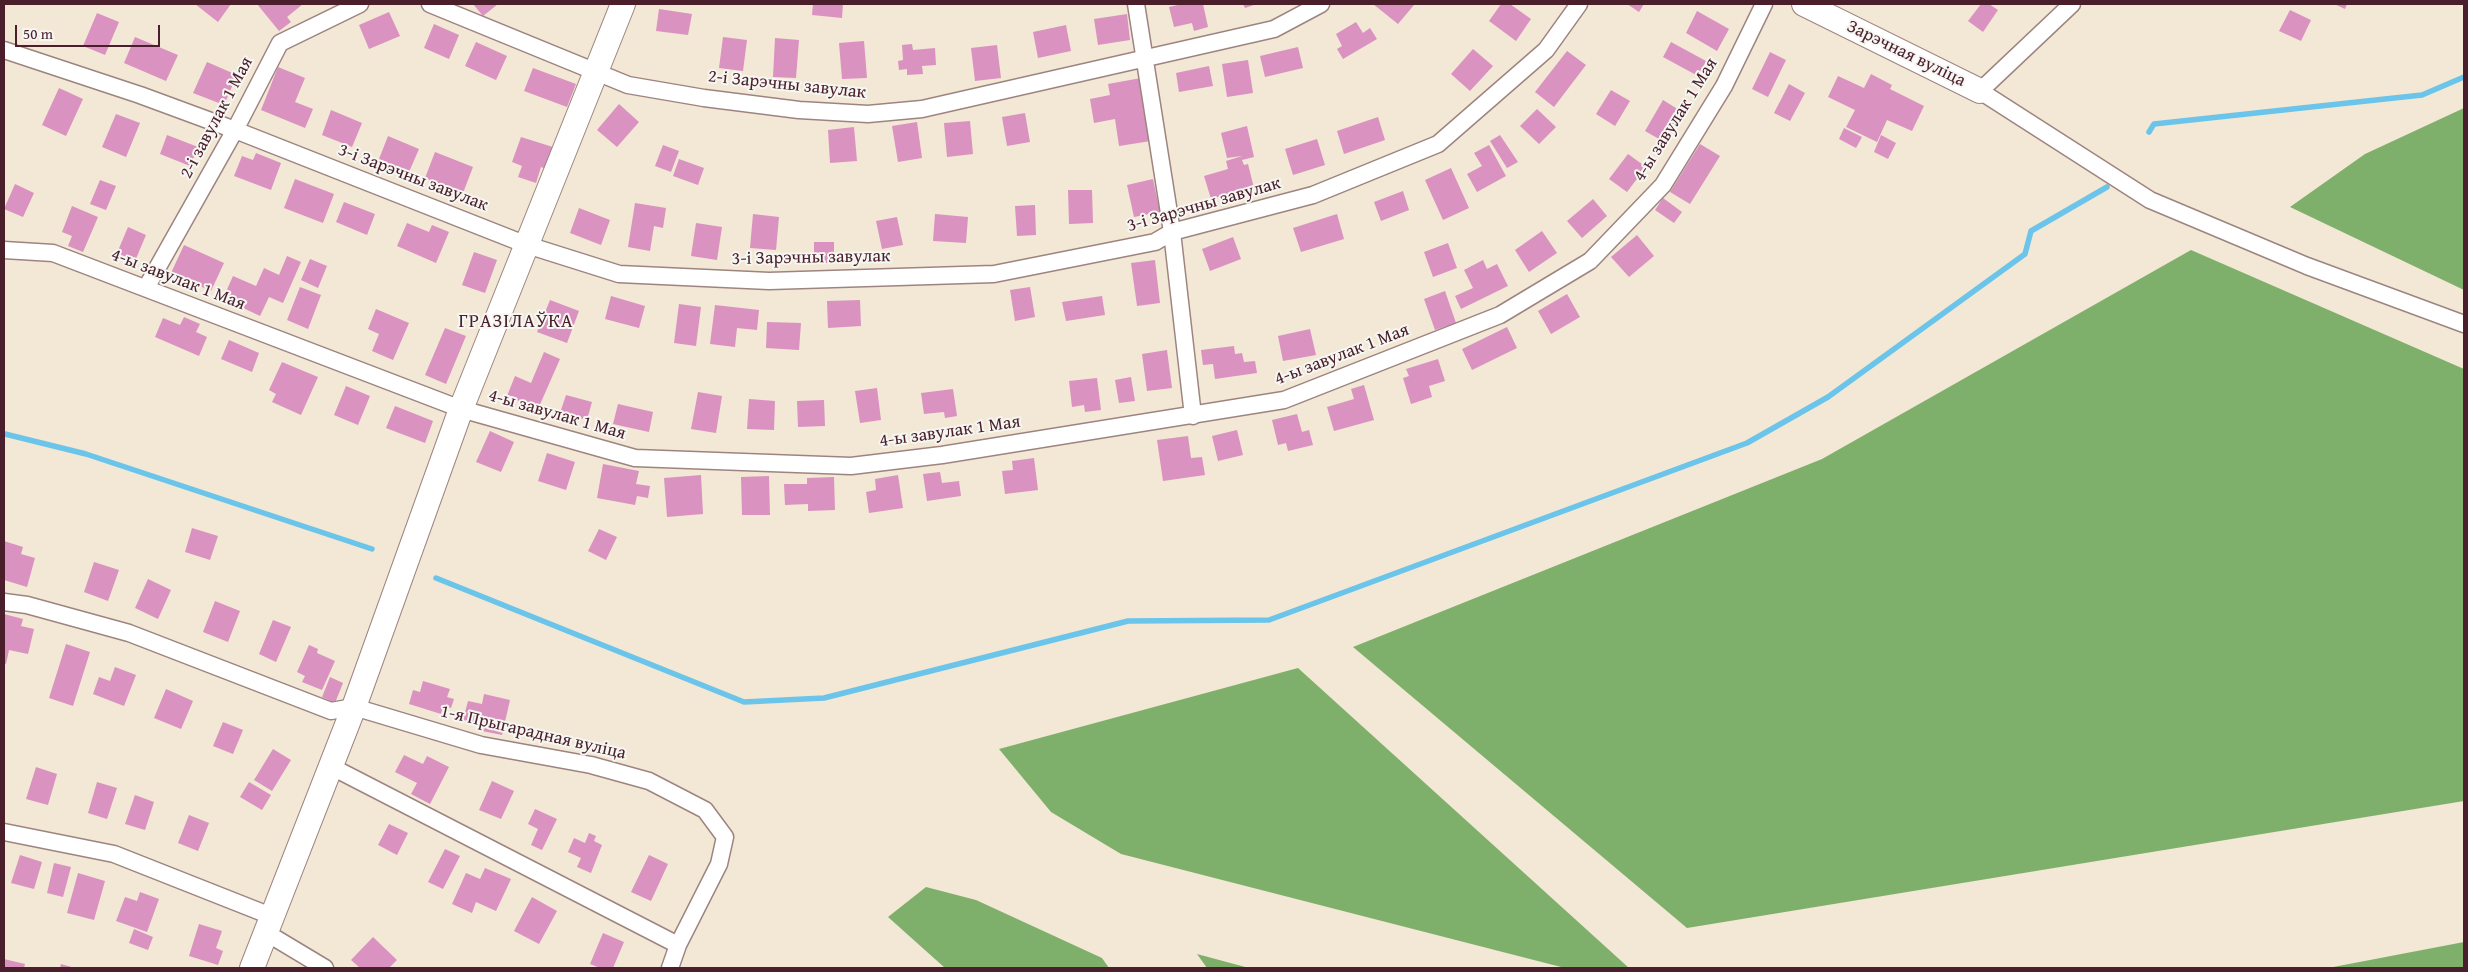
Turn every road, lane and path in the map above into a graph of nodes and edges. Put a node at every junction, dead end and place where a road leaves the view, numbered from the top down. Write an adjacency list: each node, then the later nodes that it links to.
1 (360, 4): 14 (street, 2-і завулак 1 Мая)
2 (430, 4): 12 (street, 2-і Зарэчны завулак)
3 (623, 4): 12 (street)
4 (1136, 4): 11 (street)
5 (1321, 4): 11 (street, 2-і Зарэчны завулак)
6 (1580, 4): 15 (street, 3-і Зарэчны завулак)
7 (1764, 4): 21 (street, 4-ы завулак 1 Мая)
8 (1804, 4): 13 (street, Зарэчная вуліца)
9 (2072, 4): 13 (street)
10 (4, 50): 14 (street, 3-і Зарэчны завулак)
11 (1144, 59): 12 (street, 2-і Зарэчны завулак); 15 (street)
12 (595, 71): 16 (street)
13 (1980, 90): 19 (street)
14 (235, 130): 16 (street, 3-і Зарэчны завулак); 18 (street, 2-і завулак 1 Мая)
15 (1172, 232): 16 (street, 3-і Зарэчны завулак); 21 (street)
16 (526, 245): 20 (street)
17 (4, 250): 18 (street, 4-ы завулак 1 Мая)
18 (146, 288): 20 (street, 4-ы завулак 1 Мая)
19 (2464, 324)
20 (461, 409): 21 (street, 4-ы завулак 1 Мая); 23 (street)
21 (1193, 416)
22 (4, 602): 23 (street, 1-я Прыгарадная вуліца)
23 (354, 707): 24 (street); 27 (street, 1-я Прыгарадная вуліца)
24 (330, 766): 26 (street); 27 (street)
25 (4, 832): 26 (street)
26 (268, 924): 28 (street); 29 (street)
27 (678, 945): 30 (street, 1-я Прыгарадная вуліца)
28 (252, 968)
29 (325, 968)
30 (670, 968)

